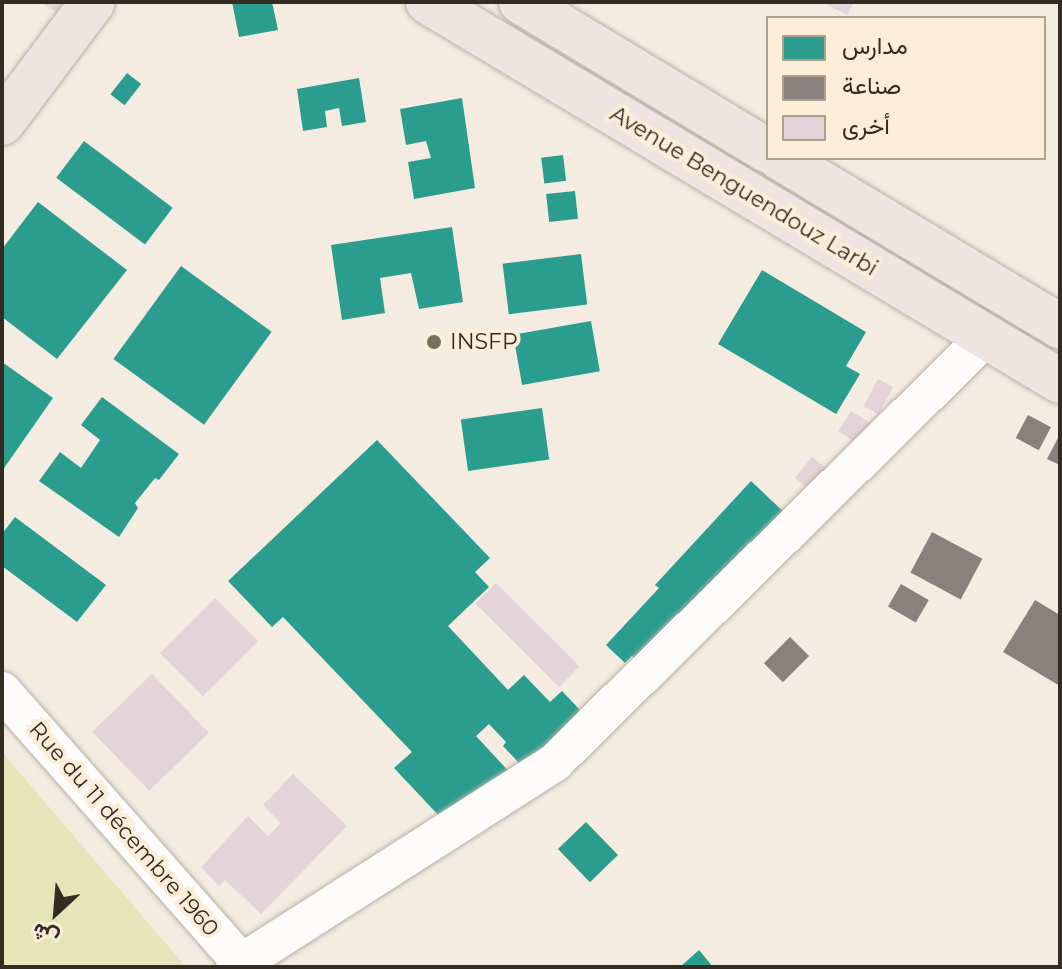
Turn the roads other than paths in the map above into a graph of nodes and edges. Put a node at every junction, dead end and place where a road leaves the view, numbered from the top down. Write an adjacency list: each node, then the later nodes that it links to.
1 (93, 2): 4 (main road)
2 (428, 2): 8 (main road, Avenue Benguendouz Larbi)
3 (521, 2): 5 (main road)
4 (2, 123)
5 (766, 150)
6 (783, 160): 7 (main road)
7 (1060, 326)
8 (987, 336): 9 (main road, Avenue Benguendouz Larbi); 11 (street)
9 (1060, 381)
10 (2, 691): 11 (street, Rue du 11 décembre 1960)
11 (241, 965)

